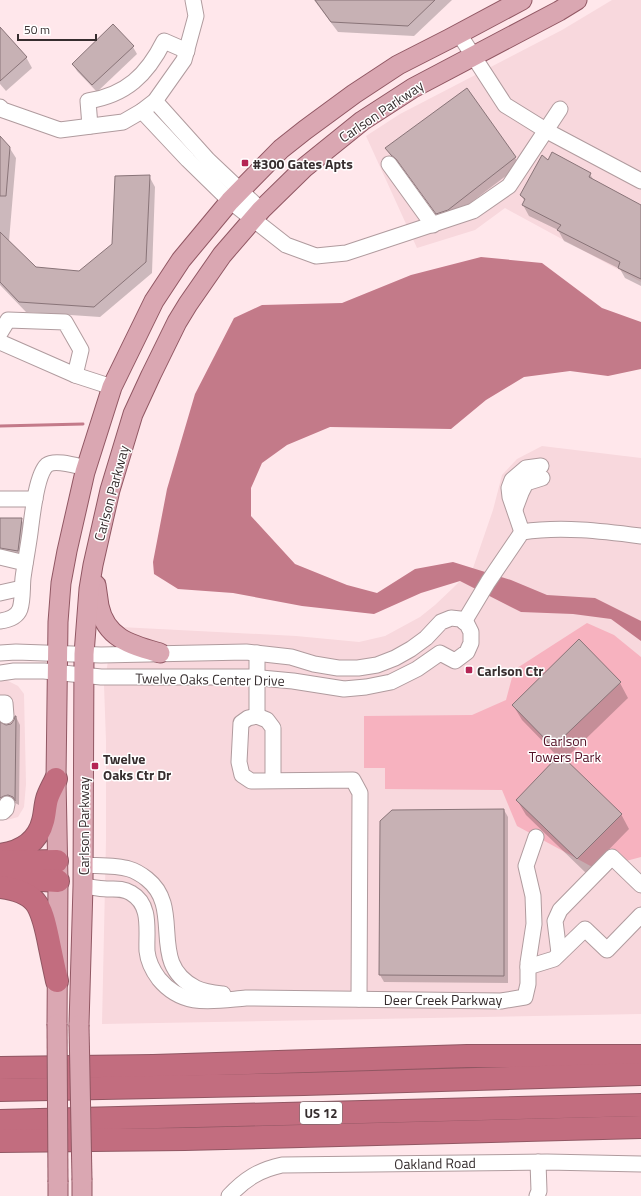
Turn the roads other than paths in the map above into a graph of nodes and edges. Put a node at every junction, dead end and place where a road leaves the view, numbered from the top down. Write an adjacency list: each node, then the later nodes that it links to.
1 (193, 0): 5 (street)
2 (522, 0): 4 (main road, Carlson Parkway)
3 (577, 0): 6 (main road, Carlson Parkway)
4 (459, 34): 6 (street); 15 (main road, Carlson Parkway)
5 (187, 51): 7 (street); 11 (street)
6 (473, 56): 12 (street); 16 (main road, Carlson Parkway)
7 (154, 101): 10 (street); 15 (street)
8 (0, 107): 11 (street)
9 (560, 109): 12 (street)
10 (142, 111): 11 (street); 15 (street)
11 (90, 126)
12 (547, 131): 14 (street); 17 (street)
13 (389, 164): 17 (street)
14 (641, 181)
15 (235, 196): 16 (street); 21 (main road, Carlson Parkway)
16 (257, 215): 17 (street); 30 (main road, Carlson Parkway)
17 (433, 225)
18 (0, 333): 20 (street)
19 (0, 342): 20 (street)
20 (75, 374): 21 (street)
21 (112, 387): 22 (main road, Carlson Parkway)
22 (86, 468): 25 (street); 41 (main road, Carlson Parkway)
23 (542, 472): 26 (street)
24 (0, 499): 25 (street)
25 (34, 499): 29 (street)
26 (522, 532): 27 (street); 34 (street)
27 (641, 536)
28 (0, 557): 29 (street)
29 (25, 563): 31 (street)
30 (93, 565): 39 (main road, Carlson Parkway); 40 (main road)
31 (22, 588): 32 (street); 33 (street)
32 (0, 593)
33 (0, 621)
34 (464, 622): 35 (street, Twelve Oaks Center Drive); 38 (street)
35 (426, 638): 37 (street, Twelve Oaks Center Drive); 38 (street)
36 (0, 653): 41 (street, Twelve Oaks Center Drive)
37 (257, 653): 40 (street, Twelve Oaks Center Drive); 44 (street)
38 (440, 653): 44 (street, Twelve Oaks Center Drive)
39 (84, 654): 40 (street, Twelve Oaks Center Drive); 41 (street, Twelve Oaks Center Drive); 43 (main road, Carlson Parkway)
40 (160, 654)
41 (58, 663): 42 (street, Twelve Oaks Center Drive); 43 (street, Twelve Oaks Center Drive); 46 (main road, Carlson Parkway)
42 (0, 673)
43 (84, 675): 44 (street, Twelve Oaks Center Drive); 51 (main road, Carlson Parkway)
44 (257, 677): 45 (street)
45 (257, 716): 47 (street); 47 (street)
46 (56, 779): 49 (highway); 52 (main road, Carlson Parkway)
47 (273, 781): 62 (street)
48 (536, 837): 59 (street, Deer Creek Parkway)
49 (0, 854)
50 (0, 862): 52 (highway)
51 (83, 865): 52 (main road, Deer Creek Parkway); 55 (main road, Carlson Parkway); 61 (street, Deer Creek Parkway)
52 (57, 871): 53 (highway); 55 (main road, Deer Creek Parkway); 60 (main road, Carlson Parkway)
53 (0, 880)
54 (641, 885): 58 (street)
55 (83, 886): 61 (street, Deer Creek Parkway); 81 (main road, Carlson Parkway, bridge)
56 (0, 887): 60 (highway)
57 (641, 916): 58 (street)
58 (560, 954): 59 (street)
59 (528, 967): 62 (street, Deer Creek Parkway)
60 (57, 981): 82 (main road, Carlson Parkway, bridge)
61 (246, 998): 62 (street, Deer Creek Parkway)
62 (359, 999)
63 (641, 1046): 65 (highway)
64 (0, 1054): 67 (highway)
65 (467, 1056): 66 (highway); 67 (highway)
66 (641, 1056)
67 (153, 1066): 68 (highway)
68 (0, 1068)
69 (641, 1074): 70 (highway, US 12)
70 (0, 1090)
71 (641, 1105): 72 (highway, US 12)
72 (0, 1121)
73 (641, 1127): 74 (highway)
74 (513, 1130): 75 (highway); 76 (highway)
75 (641, 1137)
76 (185, 1139): 77 (highway); 78 (highway)
77 (0, 1142)
78 (0, 1154)
79 (538, 1162): 80 (street, Oakland Road); 83 (street, Oakland Road); 84 (street)
80 (641, 1164)
81 (82, 1188)
82 (58, 1189)
83 (233, 1194)
84 (537, 1196)

